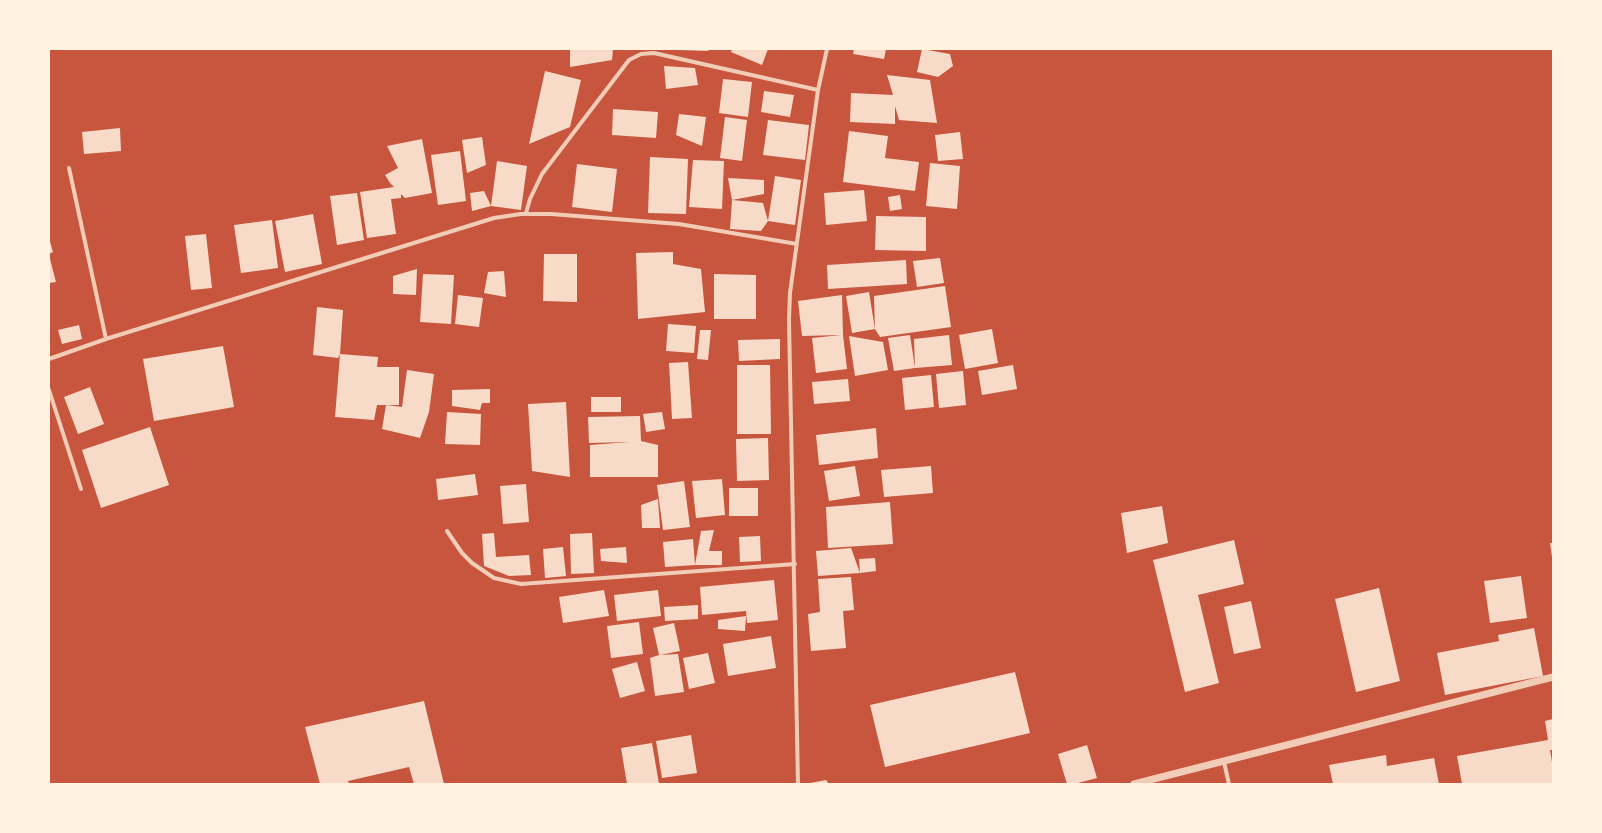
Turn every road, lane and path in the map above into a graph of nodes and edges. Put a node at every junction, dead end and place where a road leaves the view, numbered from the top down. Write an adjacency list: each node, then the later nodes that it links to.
1 (827, 49): 2 (street)
2 (818, 90): 4 (street); 5 (street)
3 (69, 168): 6 (street)
4 (526, 213): 5 (street); 6 (street)
5 (797, 244): 11 (street)
6 (106, 338): 7 (street)
7 (49, 359)
8 (49, 390): 9 (street)
9 (81, 489)
10 (447, 532): 11 (street)
11 (795, 564): 14 (street)
12 (1553, 677): 13 (street)
13 (1224, 762): 15 (street); 16 (street)
14 (798, 784)
15 (1134, 784)
16 (1229, 784)

